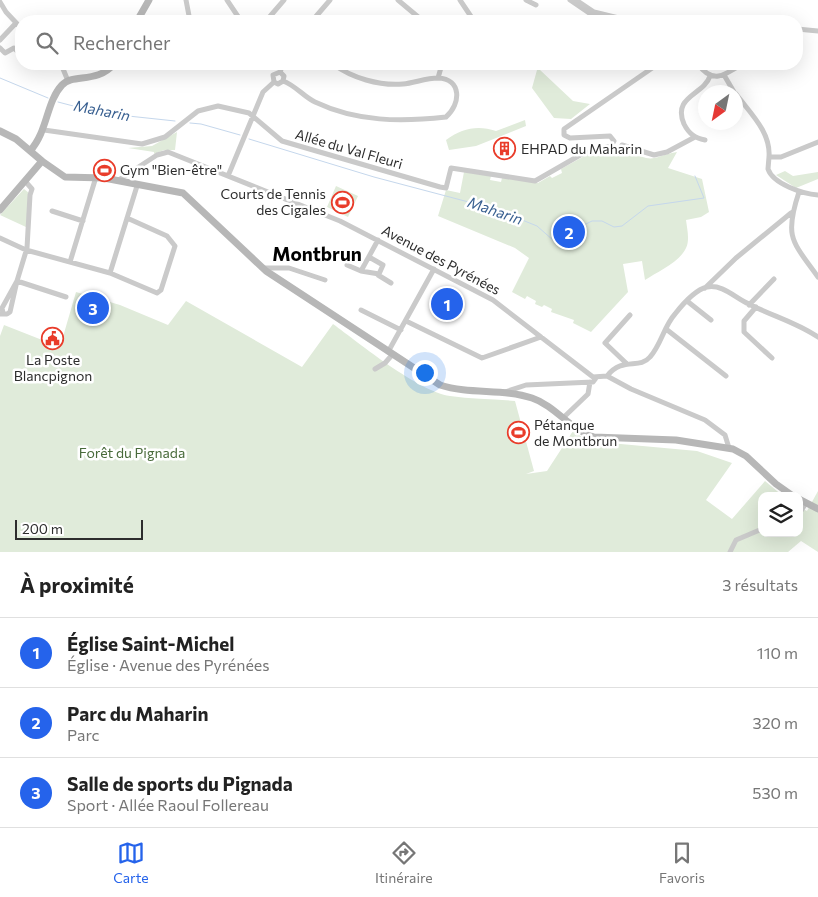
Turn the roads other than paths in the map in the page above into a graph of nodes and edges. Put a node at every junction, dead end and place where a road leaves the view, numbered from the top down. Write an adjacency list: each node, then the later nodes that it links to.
1 (149, 0): 13 (street)
2 (186, 0): 14 (street)
3 (227, 0): 15 (street)
4 (284, 0): 16 (street)
5 (330, 0): 17 (street)
6 (460, 0): 19 (street)
7 (526, 0): 12 (street)
8 (570, 0): 20 (street)
9 (576, 0): 21 (street)
10 (400, 1): 18 (street)
11 (0, 2): 22 (street)
12 (536, 5)
13 (140, 15)
14 (189, 15)
15 (237, 15)
16 (271, 15)
17 (317, 15)
18 (416, 15)
19 (470, 15)
20 (591, 15)
21 (606, 15)
22 (15, 22)
23 (15, 24): 26 (street)
24 (803, 30): 25 (street)
25 (818, 31)
26 (0, 40)
27 (0, 48): 28 (street)
28 (15, 49)
29 (63, 70): 40 (street)
30 (109, 70): 40 (street)
31 (345, 70): 39 (street)
32 (440, 70): 39 (street)
33 (649, 70): 45 (street, Allée du Val Fleuri)
34 (702, 70): 38 (street)
35 (732, 70): 37 (street)
36 (280, 72): 41 (street); 42 (street)
37 (724, 75): 38 (street); 43 (street)
38 (710, 76): 48 (street)
39 (438, 78): 41 (street)
40 (68, 81): 46 (street)
41 (283, 81): 42 (street)
42 (274, 82): 45 (street)
43 (730, 85)
44 (743, 104): 53 (street)
45 (253, 117): 46 (street); 55 (street)
46 (44, 130): 52 (street)
47 (0, 131): 52 (street)
48 (695, 137): 49 (street); 51 (street)
49 (705, 140)
50 (818, 142): 53 (street)
51 (622, 145)
52 (30, 151): 54 (street)
53 (769, 157): 60 (street)
54 (42, 161): 56 (street); 57 (street)
55 (228, 176): 58 (street, Avenue des Pyrénées); 68 (street, Avenue des Pyrénées)
56 (96, 177): 58 (street); 66 (street)
57 (25, 181): 62 (street); 69 (street)
58 (117, 182): 59 (street)
59 (137, 186): 65 (street); 73 (street)
60 (799, 192): 61 (street); 64 (street)
61 (818, 195)
62 (0, 210)
63 (52, 211): 66 (street)
64 (791, 213): 78 (street); 83 (street)
65 (127, 218): 76 (street); 76 (street)
66 (83, 220): 71 (street)
67 (0, 238): 69 (street)
68 (378, 240): 70 (street); 74 (street, Avenue des Pyrénées)
69 (26, 250): 71 (street); 81 (street)
70 (369, 257): 75 (street); 77 (street)
71 (70, 262): 76 (street)
72 (347, 265): 75 (street)
73 (262, 268): 80 (street); 97 (street)
74 (434, 269): 91 (street); 96 (street, Avenue des Pyrénées)
75 (361, 271): 77 (street)
76 (110, 273)
77 (378, 275): 82 (street)
78 (818, 277)
79 (774, 279): 86 (street)
80 (325, 280)
81 (17, 281): 84 (street); 89 (street)
82 (391, 282)
83 (705, 288): 85 (street); 86 (street)
84 (66, 297)
85 (687, 301): 92 (street); 93 (street)
86 (750, 305): 87 (street)
87 (756, 307): 95 (street); 98 (street)
88 (362, 310): 94 (street)
89 (2, 313)
90 (630, 314): 99 (street)
91 (406, 320): 94 (street); 96 (street)
92 (711, 320)
93 (666, 329): 99 (street); 102 (street)
94 (401, 330): 97 (street)
95 (818, 336)
96 (541, 337): 103 (street, Avenue des Pyrénées)
97 (390, 354): 100 (street); 105 (street)
98 (772, 358)
99 (626, 363): 101 (street)
100 (375, 369)
101 (607, 376): 103 (street); 107 (street)
102 (726, 376)
103 (596, 378): 104 (street)
104 (590, 382): 105 (street); 106 (street)
105 (501, 394): 106 (street)
106 (564, 417): 107 (street)
107 (730, 448): 108 (street)
108 (787, 492)
109 (803, 501): 110 (street)
110 (818, 509)
111 (758, 530): 112 (street)
112 (730, 552)

